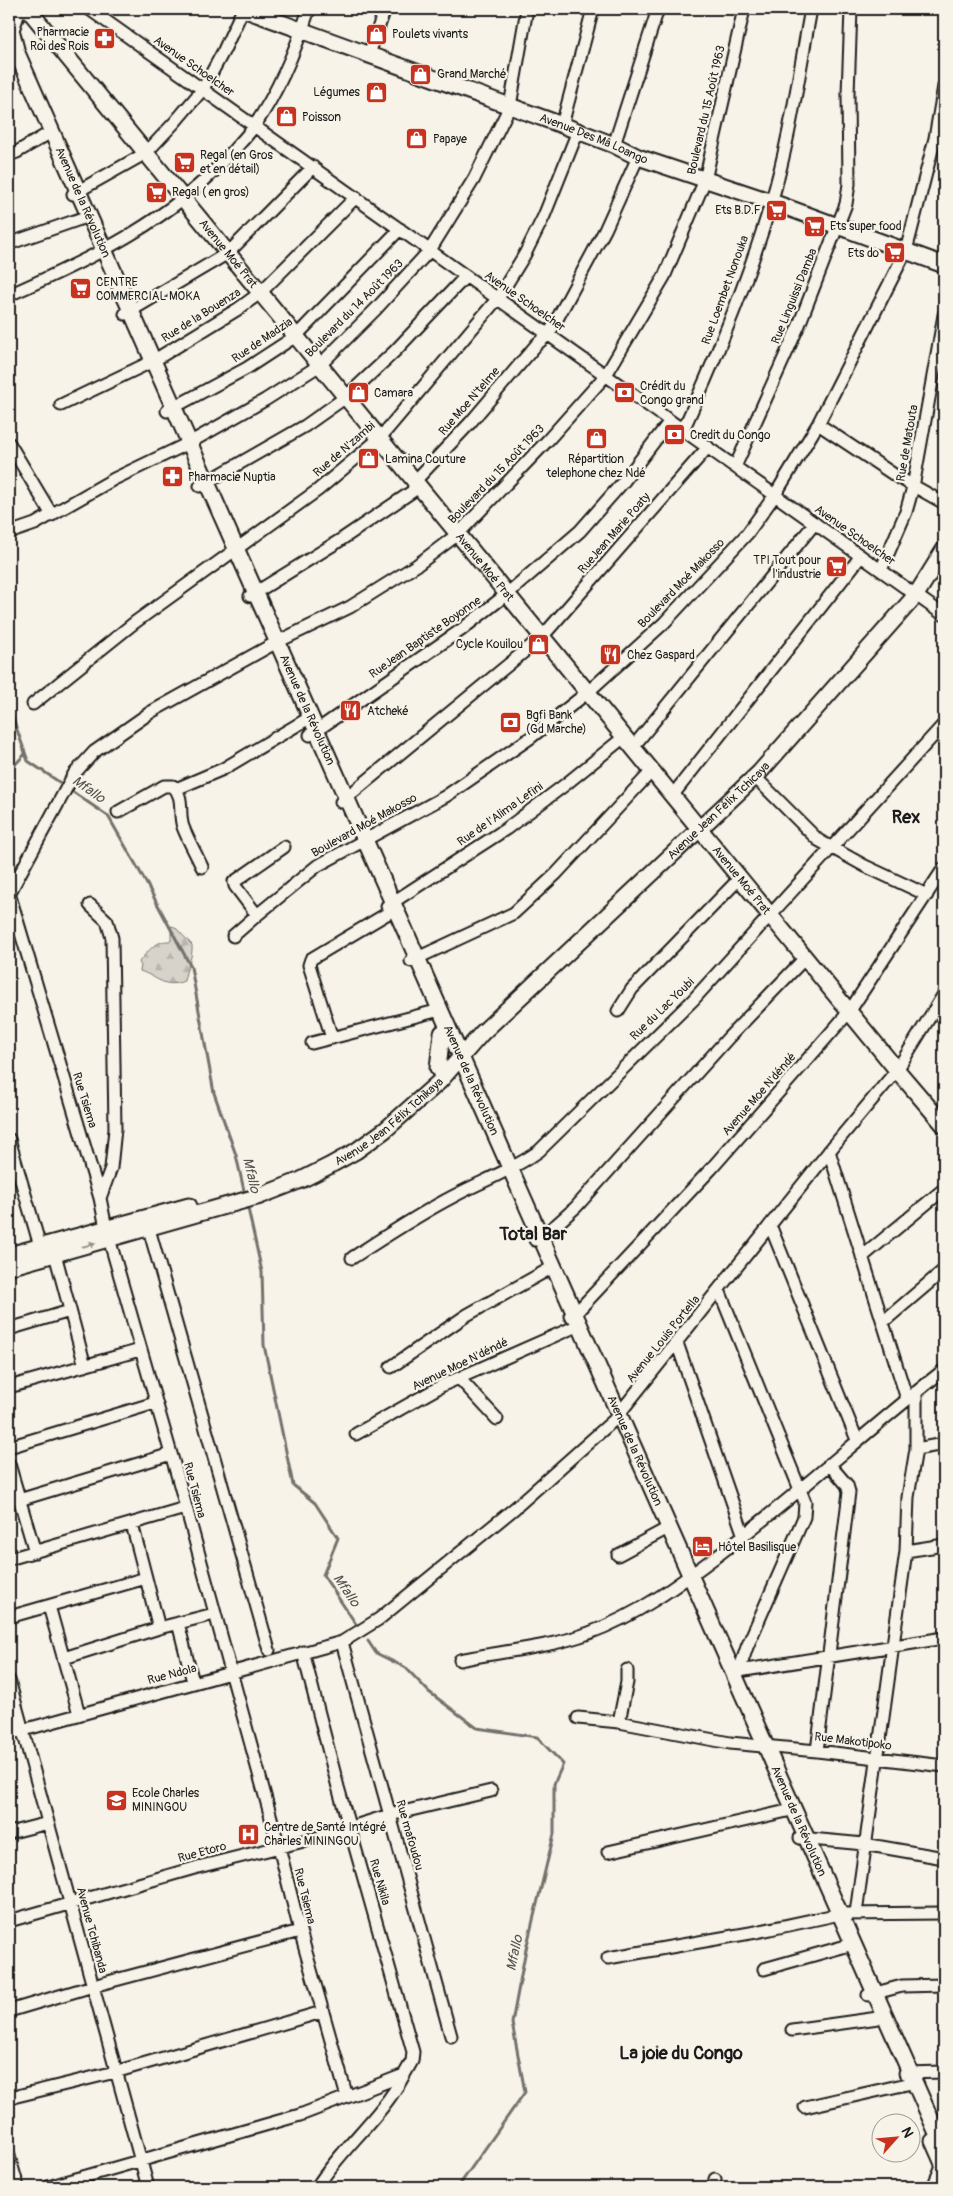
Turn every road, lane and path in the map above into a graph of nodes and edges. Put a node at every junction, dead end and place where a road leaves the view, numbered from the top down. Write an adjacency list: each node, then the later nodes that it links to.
1 (18, 9): 29 (street, Avenue de la Révolution)
2 (28, 9): 24 (street, Avenue Moé Prat)
3 (89, 9): 17 (street, Avenue Schoelcher)
4 (243, 9): 13 (street, Avenue Des Mâ Loango); 17 (street)
5 (310, 9): 13 (street)
6 (385, 9): 15 (street)
7 (527, 9): 18 (street, Boulevard du 14 Août 1963)
8 (593, 9): 19 (street)
9 (658, 9): 23 (street)
10 (744, 9): 28 (street, Boulevard du 15 Août 1963)
11 (811, 9): 32 (street, Rue Loembet Nonouka)
12 (851, 9): 34 (street, Rue Linguissi Damba)
13 (302, 30): 15 (street, Avenue Des Mâ Loango); 20 (street)
14 (9, 53): 22 (street, Avenue de la Révolution)
15 (369, 54): 18 (street, Avenue Des Mâ Loango)
16 (944, 86): 38 (street, Boulevard Moé Makosso)
17 (203, 89): 20 (street, Avenue Schoelcher); 24 (street)
18 (510, 106): 19 (street, Avenue Des Mâ Loango); 37 (street, Boulevard du 14 Août 1963)
19 (562, 125): 21 (street, Avenue Des Mâ Loango)
20 (255, 126): 27 (street, Avenue Schoelcher); 31 (street)
21 (578, 131): 23 (street, Avenue Des Mâ Loango); 45 (street, Rue de N'zambi)
22 (46, 135): 25 (street); 29 (street, Avenue de la Révolution)
23 (614, 145): 26 (street, Avenue Des Mâ Loango)
24 (146, 153): 29 (street); 31 (street, Avenue Moé Prat)
25 (9, 154)
26 (638, 157): 28 (street, Avenue Des Mâ Loango); 48 (street, Rue Moe N'telme)
27 (313, 167): 30 (street, Avenue Schoelcher); 40 (street)
28 (705, 180): 32 (street, Avenue Des Mâ Loango); 52 (street, Boulevard du 15 Août 1963)
29 (75, 192): 33 (street, Avenue de la Révolution); 39 (street, Avenue de la Révolution)
30 (356, 197): 35 (street, Avenue Schoelcher); 43 (street, Rue de la Bouenza)
31 (184, 199): 39 (street); 40 (street, Avenue Moé Prat)
32 (772, 202): 34 (street, Avenue Des Mâ Loango); 58 (street, Rue Loembet Nonouka)
33 (83, 218): 36 (street); 39 (street, Avenue de la Révolution)
34 (838, 227): 38 (street, Avenue Des Mâ Loango); 63 (street, Rue Linguissi Damba)
35 (400, 229): 37 (street, Avenue Schoelcher); 49 (street, Rue de Madzia)
36 (9, 242)
37 (430, 250): 42 (street, Avenue Schoelcher); 51 (street, Boulevard du 14 Août 1963)
38 (906, 251): 41 (street, Avenue Des Mâ Loango); 57 (street, Boulevard Moé Makosso)
39 (102, 252): 44 (street); 46 (street, Avenue de la Révolution)
40 (228, 253): 43 (street, Avenue Moé Prat); 46 (street)
41 (944, 265)
42 (466, 276): 45 (street, Avenue Schoelcher); 53 (street)
43 (260, 293): 49 (street, Avenue Moé Prat); 50 (street, Rue de la Bouenza)
44 (9, 295)
45 (498, 298): 48 (street, Avenue Schoelcher); 59 (street, Rue de N'zambi)
46 (128, 312): 50 (street, Avenue de la Révolution)
47 (944, 315): 66 (street, Rue de Matouta)
48 (549, 334): 52 (street, Avenue Schoelcher); 64 (street, Rue Moe N'telme)
49 (296, 336): 51 (street, Avenue Moé Prat); 55 (street, Rue de Madzia)
50 (150, 362): 54 (street, Rue de la Bouenza); 55 (street, Avenue de la Révolution)
51 (320, 365): 53 (street, Avenue Moé Prat); 61 (street, Boulevard du 14 Août 1963)
52 (606, 375): 56 (street, Avenue Schoelcher); 72 (street, Boulevard du 15 Août 1963)
53 (346, 397): 59 (street, Avenue Moé Prat); 65 (street)
54 (61, 406)
55 (170, 410): 61 (street, Avenue de la Révolution)
56 (670, 421): 58 (street, Avenue Schoelcher); 77 (street, RueJean Baptiste Boyonne)
57 (818, 424): 66 (street); 67 (street, Boulevard Moé Makosso)
58 (683, 430): 62 (street, Avenue Schoelcher)
59 (380, 438): 64 (street, Avenue Moé Prat); 73 (street, Rue de N'zambi)
60 (9, 443): 69 (street)
61 (186, 444): 65 (street, Avenue de la Révolution); 69 (street, Boulevard du 14 Août 1963)
62 (708, 447): 63 (street, Avenue Schoelcher); 81 (street, RueJean Marie Poaty)
63 (735, 467): 67 (street, Avenue Schoelcher)
64 (415, 481): 72 (street, Avenue Moé Prat); 78 (street, Rue Moe N'telme)
65 (204, 485): 73 (street, Avenue de la Révolution)
66 (914, 487): 68 (street); 76 (street, Rue de Matouta)
67 (775, 495): 70 (street, Avenue Schoelcher); 83 (street, Boulevard Moé Makosso)
68 (944, 503)
69 (52, 514): 71 (street, Boulevard du 14 Août 1963)
70 (815, 523): 75 (street, Avenue Schoelcher); 88 (street, Rue de l'Alima Lefini)
71 (9, 533)
72 (458, 534): 77 (street, Avenue Moé Prat); 82 (street, Boulevard du 15 Août 1963)
73 (233, 550): 78 (street, Avenue de la Révolution); 84 (street, Rue de N'zambi)
74 (944, 550): 79 (street, Avenue Jean Félix Tchicaya)
75 (861, 556): 76 (street, Avenue Schoelcher); 92 (street)
76 (881, 570): 79 (street, Avenue Schoelcher)
77 (507, 594): 81 (street, Avenue Moé Prat); 87 (street, RueJean Baptiste Boyonne)
78 (252, 595): 82 (street, Avenue de la Révolution)
79 (916, 595): 80 (street, Avenue Schoelcher); 90 (street, Avenue Jean Félix Tchicaya)
80 (944, 615)
81 (542, 637): 83 (street, Avenue Moé Prat); 93 (street, RueJean Marie Poaty)
82 (274, 644): 85 (street, Avenue de la Révolution); 87 (street, Avenue de la Révolution); 102 (street, Boulevard du 15 Août 1963)
83 (588, 692): 88 (street, Avenue Moé Prat); 96 (street, Boulevard Moé Makosso)
84 (33, 704)
85 (304, 721): 87 (street, Avenue de la Révolution); 91 (street)
86 (944, 724): 98 (street, Rue du Lac Youbi)
87 (313, 733): 93 (street, Avenue de la Révolution)
88 (628, 742): 89 (street, Avenue Moé Prat); 105 (street, Rue de l'Alima Lefini)
89 (652, 771): 92 (street, Avenue Moé Prat); 110 (street)
90 (755, 777): 95 (street, Avenue Jean Félix Tchicaya); 98 (street)
91 (176, 789): 94 (street); 99 (street)
92 (672, 796): 95 (street, Avenue Moé Prat)
93 (344, 801): 96 (street, Avenue de la Révolution)
94 (118, 812)
95 (700, 830): 101 (street, Avenue Moé Prat); 118 (street, Avenue Jean Félix Tchicaya)
96 (362, 843): 105 (street, Avenue de la Révolution); 106 (street, Boulevard Moé Makosso)
97 (284, 847): 106 (street)
98 (833, 848): 103 (street); 107 (street, Rue du Lac Youbi)
99 (202, 867)
100 (944, 868): 103 (street, Avenue Moe N'déndé)
101 (740, 878): 107 (street, Avenue Moé Prat); 113 (street)
102 (9, 894): 127 (street, Rue Tsiema)
103 (927, 895): 114 (street, Avenue Moe N'déndé)
104 (90, 906): 127 (street)
105 (391, 908): 110 (street, Avenue de la Révolution); 116 (street, Rue de l'Alima Lefini)
106 (257, 915): 108 (street, Boulevard Moé Makosso)
107 (770, 915): 109 (street, Avenue Moé Prat); 125 (street, Rue du Lac Youbi)
108 (234, 936)
109 (805, 958): 114 (street, Avenue Moé Prat); 131 (street)
110 (414, 959): 112 (street, Avenue de la Révolution)
111 (944, 994): 119 (street, Avenue Louis Portella)
112 (436, 1011): 115 (street, Avenue de la Révolution); 116 (street); 118 (street, Avenue de la Révolution)
113 (618, 1011)
114 (849, 1012): 119 (street, Avenue Moé Prat); 142 (street, Avenue Moe N'déndé)
115 (442, 1033): 118 (street, Avenue de la Révolution); 120 (street)
116 (332, 1038): 117 (street)
117 (312, 1043)
118 (459, 1055): 120 (street, Avenue Jean Félix Tchikaya); 121 (street, Avenue de la Révolution); 125 (street, Avenue de la Révolution)
119 (897, 1070): 122 (street, Avenue Moé Prat); 124 (street, Avenue Louis Portella)
120 (438, 1075): 121 (street); 129 (street, Avenue Jean Félix Tchikaya); 130 (street, Avenue Jean Félix Tchikaya)
121 (465, 1084): 125 (street, Avenue de la Révolution)
122 (944, 1125)
123 (9, 1139): 132 (street)
124 (829, 1151): 128 (street, Avenue Louis Portella); 135 (street)
125 (507, 1170): 131 (street, Avenue de la Révolution); 136 (street, Rue du Lac Youbi)
126 (944, 1189): 135 (street)
127 (100, 1198): 130 (street, Rue Tsiema)
128 (770, 1225): 140 (street, Avenue Louis Portella); 158 (street)
129 (149, 1228): 130 (street, Avenue Jean Félix Tchikaya); 186 (street)
130 (108, 1233): 132 (street, Avenue Jean Félix Tchikaya); 133 (street, Avenue Jean Félix Tchikaya, one-way to 130); 146 (street, Rue Tsiema)
131 (538, 1239): 138 (street, Avenue de la Révolution)
132 (40, 1246): 134 (street, Avenue Jean Félix Tchikaya)
133 (55, 1254): 137 (street, Avenue Jean Félix Tchikaya); 141 (street)
134 (9, 1255)
135 (862, 1257): 143 (street)
136 (352, 1258)
137 (9, 1267)
138 (550, 1268): 142 (street, Avenue de la Révolution); 148 (street)
139 (944, 1270): 143 (street)
140 (719, 1290): 145 (street, Avenue Louis Portella); 165 (street)
141 (70, 1311): 144 (street); 147 (street)
142 (574, 1321): 150 (street, Avenue Moe N'déndé); 156 (street, Avenue de la Révolution)
143 (883, 1322): 153 (street)
144 (9, 1329)
145 (677, 1344): 156 (street, Avenue Louis Portella); 170 (street)
146 (140, 1350): 147 (street); 154 (street, Rue Tsiema)
147 (85, 1366): 151 (street)
148 (391, 1367)
149 (944, 1370): 152 (street)
150 (459, 1378): 155 (street); 157 (street, Avenue Moe N'déndé)
151 (9, 1387)
152 (916, 1392): 153 (street); 161 (street)
153 (907, 1399): 158 (street)
154 (155, 1403): 160 (street); 162 (street, Rue Tsiema)
155 (497, 1418)
156 (617, 1418): 169 (street, Avenue de la Révolution); 184 (street, Avenue Louis Portella)
157 (356, 1434)
158 (856, 1440): 164 (street)
159 (944, 1444): 161 (street)
160 (9, 1447)
161 (916, 1449): 172 (street)
162 (171, 1454): 166 (street); 167 (street, Rue Tsiema)
163 (9, 1464): 166 (street)
164 (829, 1464): 165 (street); 188 (street)
165 (800, 1489): 170 (street); 192 (street)
166 (19, 1500): 173 (street)
167 (185, 1508): 168 (street); 179 (street, Rue Tsiema)
168 (132, 1524): 173 (street); 176 (street)
169 (667, 1529): 174 (street); 177 (street, Avenue de la Révolution)
170 (744, 1536): 177 (street)
171 (944, 1545): 172 (street)
172 (906, 1551): 185 (street)
173 (35, 1552): 175 (street)
174 (618, 1555)
175 (9, 1559)
176 (146, 1578): 178 (street); 182 (street)
177 (688, 1578): 190 (street); 192 (street, Avenue de la Révolution)
178 (49, 1606): 180 (street); 189 (street)
179 (214, 1614): 181 (street); 193 (street, Rue Tsiema)
180 (9, 1617)
181 (178, 1623): 182 (street); 195 (street)
182 (159, 1628): 189 (street)
183 (944, 1638): 185 (street)
184 (342, 1642): 187 (street, Rue Ndola); 207 (street, Rue mafoudou)
185 (894, 1645): 188 (street); 203 (street)
186 (269, 1650)
187 (303, 1652): 193 (street, Rue Ndola); 209 (street, Rue Nikila)
188 (829, 1656): 192 (street); 202 (street)
189 (64, 1658): 196 (street)
190 (460, 1660)
191 (627, 1670): 198 (street)
192 (733, 1672): 201 (street, Avenue de la Révolution)
193 (230, 1673): 195 (street, Rue Ndola); 213 (street, Rue Tsiema)
194 (9, 1680): 199 (street, Avenue Tchibanda)
195 (193, 1682): 196 (street, Rue Ndola)
196 (79, 1714): 199 (street, Rue Ndola)
197 (578, 1718): 198 (street, Rue Makotipoko)
198 (619, 1722): 201 (street, Rue Makotipoko)
199 (23, 1730): 200 (street, Rue Ndola); 208 (street, Avenue Tchibanda)
200 (9, 1734)
201 (762, 1746): 202 (street, Rue Makotipoko); 206 (street, Avenue de la Révolution); 211 (street, Avenue de la Révolution)
202 (817, 1751): 203 (street, Rue Makotipoko)
203 (877, 1758): 204 (street, Rue Makotipoko); 212 (street)
204 (944, 1766)
205 (491, 1791): 207 (street, Rue Etoro)
206 (787, 1811): 211 (street, Avenue de la Révolution); 214 (street)
207 (390, 1815): 209 (street, Rue Etoro); 232 (street, Rue mafoudou)
208 (48, 1823): 210 (street); 216 (street, Avenue Tchibanda)
209 (350, 1829): 213 (street, Rue Etoro); 235 (street, Rue Nikila)
210 (9, 1833)
211 (802, 1838): 212 (street); 219 (street, Avenue de la Révolution)
212 (864, 1844): 215 (street); 217 (street)
213 (279, 1847): 216 (street, Rue Etoro); 221 (street, Rue Tsiema)
214 (608, 1852)
215 (944, 1858)
216 (71, 1902): 220 (street, Rue Etoro); 226 (street, Avenue Tchibanda)
217 (856, 1913): 218 (street); 219 (street)
218 (944, 1914)
219 (836, 1915): 222 (street, Avenue de la Révolution); 223 (street); 227 (street, Avenue de la Révolution)
220 (9, 1921)
221 (300, 1931): 226 (street); 229 (street, Rue Tsiema)
222 (846, 1946): 224 (street); 227 (street, Avenue de la Révolution)
223 (608, 1958)
224 (764, 1969)
225 (944, 1985): 227 (street)
226 (93, 1986): 228 (street); 233 (street, Avenue Tchibanda)
227 (871, 1994): 230 (street, Avenue de la Révolution); 236 (street, Avenue de la Révolution)
228 (9, 2011)
229 (322, 2012): 233 (street); 237 (street, Rue Tsiema)
230 (878, 2018): 231 (street); 236 (street, Avenue de la Révolution)
231 (792, 2030)
232 (451, 2036)
233 (115, 2072): 238 (street); 241 (street, Avenue Tchibanda)
234 (944, 2072): 236 (street)
235 (404, 2076): 237 (street); 246 (street)
236 (907, 2077): 239 (street); 242 (street, Avenue de la Révolution)
237 (346, 2097): 241 (street)
238 (9, 2098)
239 (805, 2107)
240 (9, 2156): 243 (street)
241 (140, 2160): 244 (street); 245 (street, Avenue Tchibanda)
242 (944, 2160): 247 (street)
243 (18, 2187)
244 (48, 2187)
245 (148, 2187)
246 (316, 2187)
247 (933, 2187)

